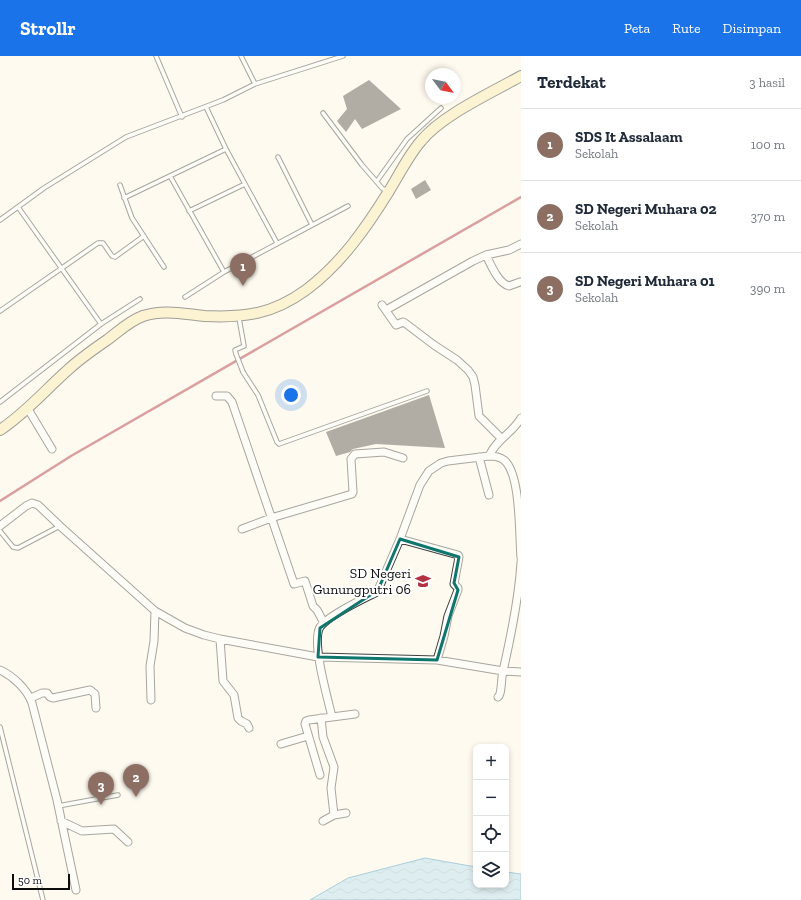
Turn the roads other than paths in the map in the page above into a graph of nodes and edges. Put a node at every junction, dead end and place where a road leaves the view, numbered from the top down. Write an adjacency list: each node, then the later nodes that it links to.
1 (156, 56): 9 (lane)
2 (241, 56): 5 (lane)
3 (343, 56): 5 (lane)
4 (521, 76): 16 (street)
5 (255, 84): 6 (lane)
6 (206, 107): 9 (lane); 10 (lane)
7 (442, 108): 13 (lane)
8 (323, 113): 13 (lane)
9 (182, 117): 19 (lane)
10 (226, 149): 12 (lane); 14 (lane)
11 (278, 157): 22 (lane)
12 (170, 176): 17 (lane); 20 (lane)
13 (377, 181): 16 (lane)
14 (245, 184): 20 (lane); 24 (lane)
15 (120, 185): 17 (lane)
16 (388, 192): 34 (street)
17 (124, 198): 23 (lane)
18 (348, 206): 22 (lane)
19 (18, 207): 21 (lane); 28 (lane)
20 (189, 211): 29 (lane)
21 (0, 220)
22 (312, 225): 24 (lane)
23 (144, 236): 27 (lane); 28 (lane)
24 (277, 243): 29 (lane)
25 (521, 244): 26 (street)
26 (486, 255): 30 (street); 42 (street)
27 (164, 267)
28 (61, 269): 33 (lane); 35 (lane)
29 (224, 272): 31 (lane)
30 (520, 282)
31 (185, 297)
32 (140, 299): 35 (lane)
33 (0, 311)
34 (239, 316): 36 (lane, bridge); 39 (street)
35 (101, 324): 38 (lane)
36 (427, 391)
37 (216, 396): 48 (street)
38 (0, 402)
39 (28, 409): 41 (street); 43 (street)
40 (521, 418): 42 (street)
41 (0, 430)
42 (501, 438): 44 (street)
43 (52, 449)
44 (489, 456): 45 (street); 54 (street)
45 (478, 457): 47 (street); 53 (street)
46 (404, 458): 48 (street)
47 (489, 496)
48 (271, 518): 51 (street); 57 (street)
49 (0, 526): 50 (street)
50 (60, 526): 52 (lane); 56 (street)
51 (242, 530)
52 (0, 531)
53 (400, 539): 57 (street); 60 (street)
54 (521, 558)
55 (521, 562): 62 (street)
56 (155, 611): 58 (street); 66 (street)
57 (324, 623): 59 (street)
58 (220, 639): 59 (street); 72 (street)
59 (318, 657): 60 (street); 70 (street)
60 (437, 660): 62 (street)
61 (0, 670): 65 (street)
62 (503, 671): 63 (street); 64 (street)
63 (521, 672)
64 (498, 697)
65 (31, 698): 67 (street); 77 (street)
66 (151, 700)
67 (96, 708)
68 (355, 714): 70 (street)
69 (321, 718): 70 (street); 73 (street); 79 (street)
70 (332, 718)
71 (0, 726): 84 (lane)
72 (249, 728)
73 (308, 736): 74 (street); 75 (street)
74 (281, 744)
75 (320, 775)
76 (118, 795): 77 (lane)
77 (58, 806): 80 (street)
78 (346, 813): 79 (street)
79 (334, 815): 81 (street)
80 (61, 821): 82 (street); 83 (street)
81 (323, 821)
82 (128, 842)
83 (76, 890)
84 (43, 900)

